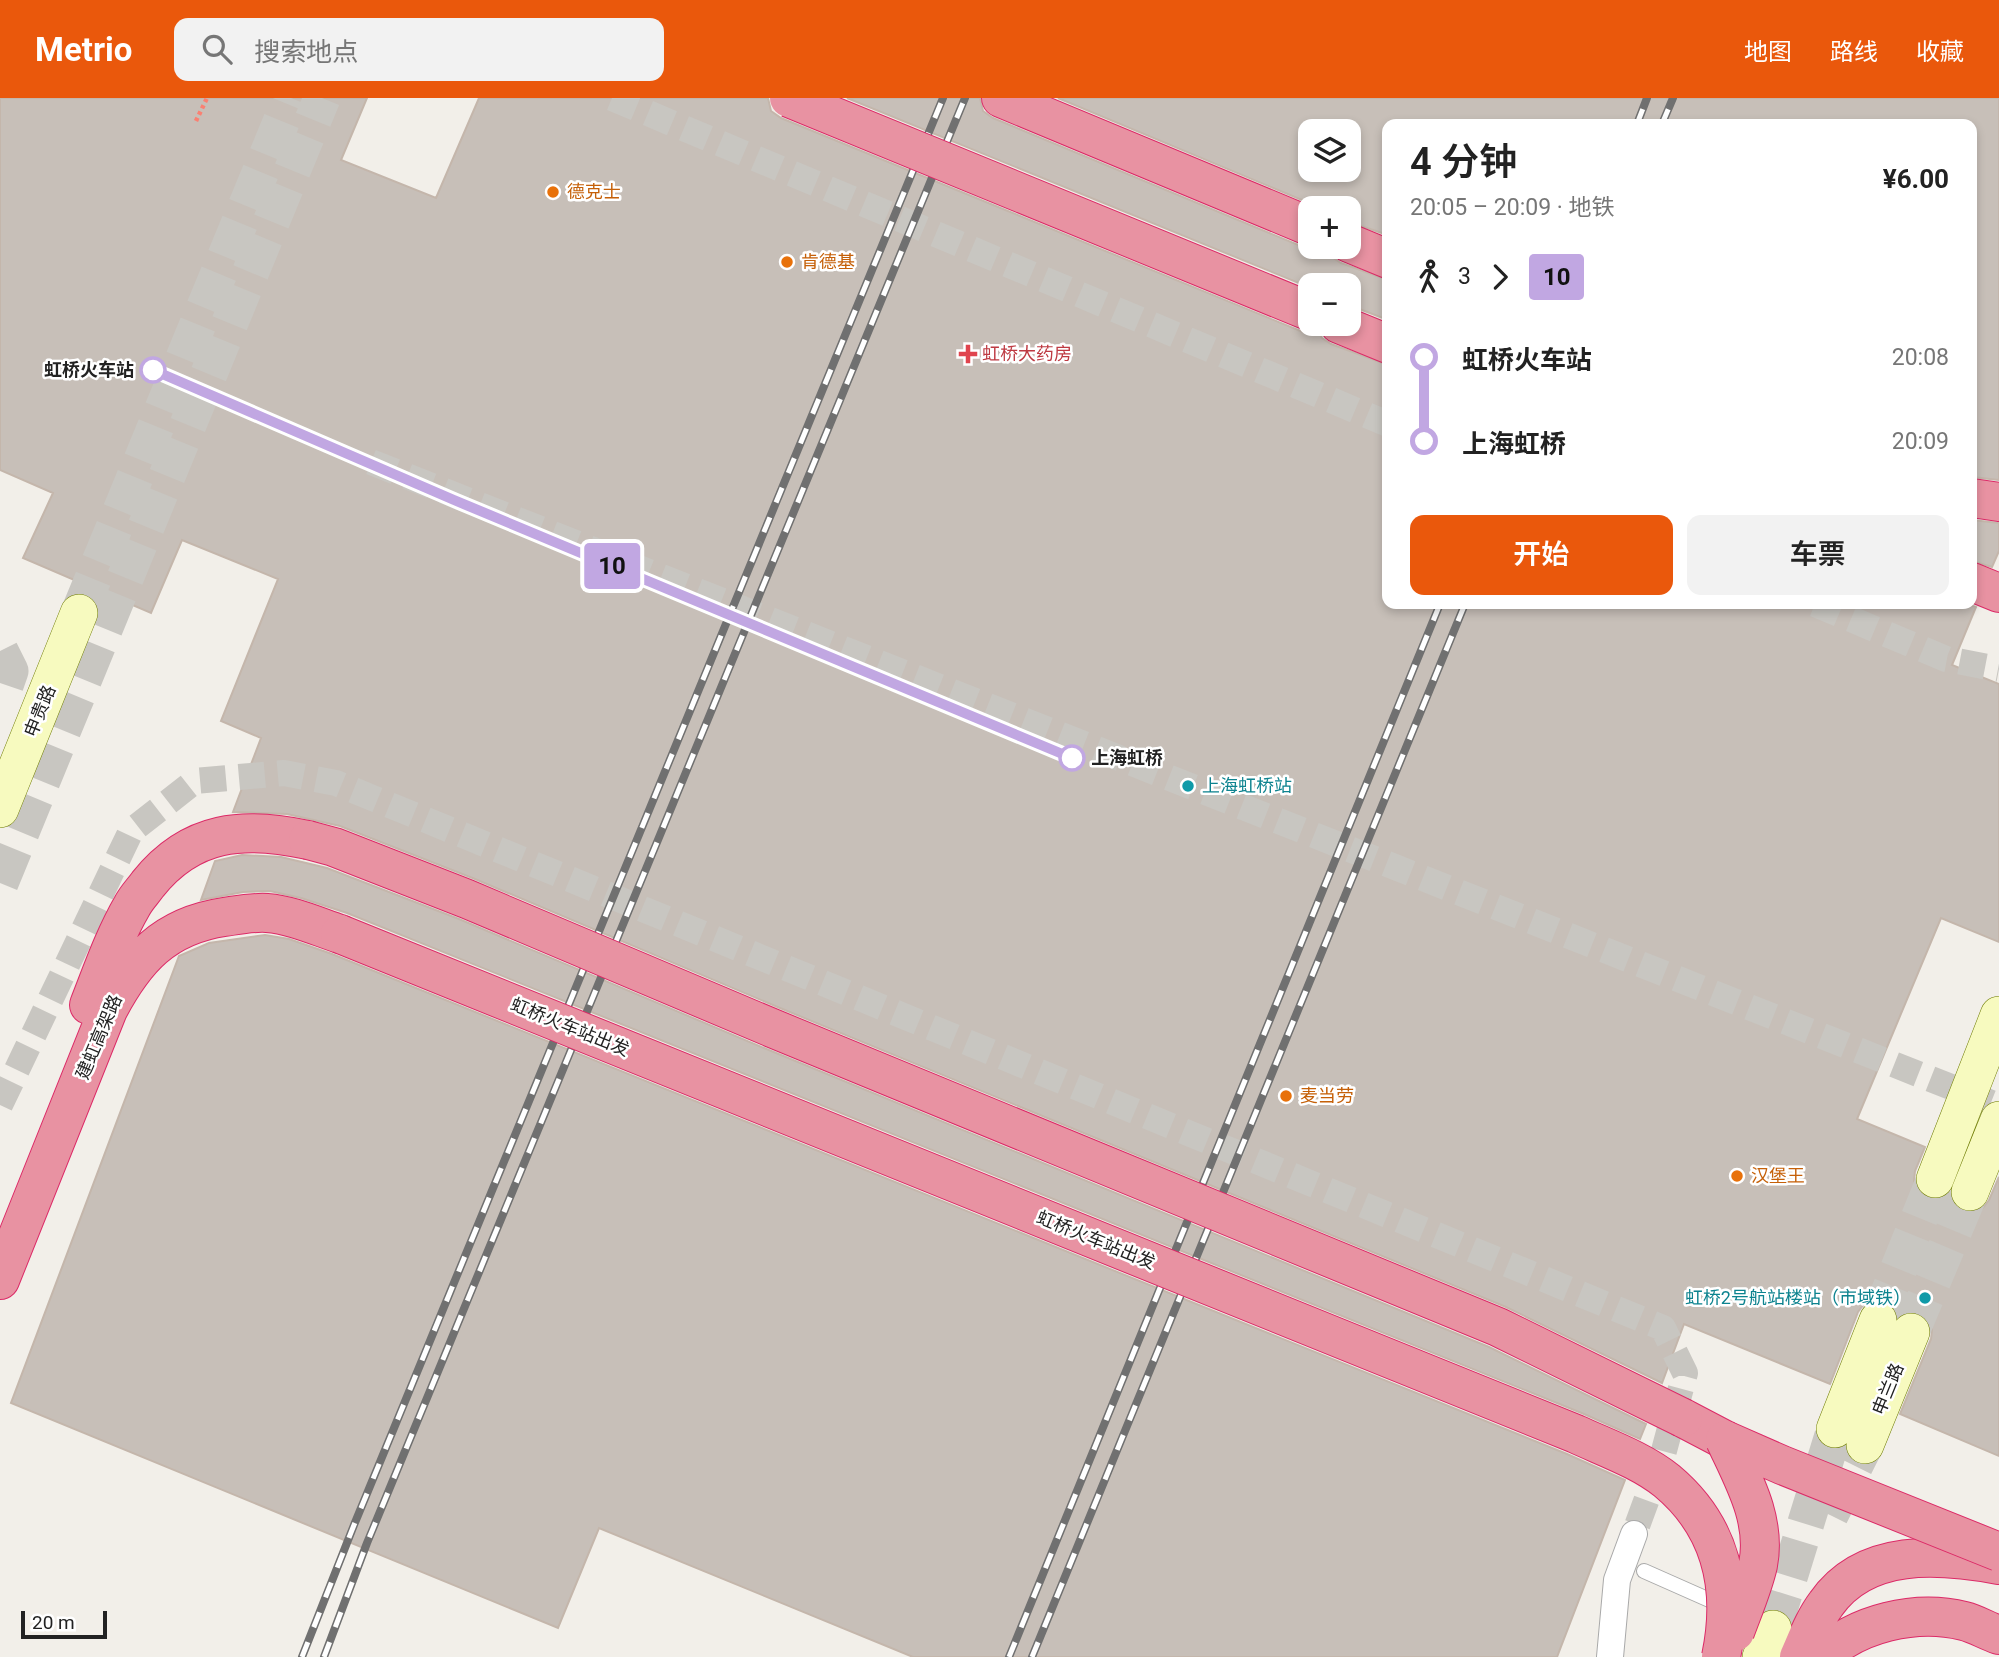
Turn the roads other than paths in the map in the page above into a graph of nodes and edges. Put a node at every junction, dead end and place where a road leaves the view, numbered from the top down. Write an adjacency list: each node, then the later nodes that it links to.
1 (789, 98): 6 (highway, bridge)
2 (1001, 98): 3 (highway)
3 (1298, 222)
4 (1361, 248): 5 (highway)
5 (1382, 256)
6 (1298, 307)
7 (1361, 333): 8 (highway)
8 (1382, 342)
9 (1977, 499): 10 (highway)
10 (1999, 502)
11 (1977, 576): 12 (highway)
12 (1999, 580)
13 (1977, 584): 14 (highway)
14 (1999, 593)
15 (0, 756): 16 (street, 申贵路)
16 (0, 809)
17 (340, 933): 19 (highway, 建虹高架路); 34 (highway, 虹桥火车站出发, bridge)
18 (1999, 1015): 21 (street)
19 (79, 1083): 23 (highway, 建虹高架路); 26 (highway, bridge)
20 (1999, 1120): 22 (street)
21 (1935, 1178)
22 (1970, 1192)
23 (0, 1280)
24 (1894, 1326): 25 (street, 申兰路)
25 (1850, 1437)
26 (1725, 1440): 28 (highway, bridge); 34 (highway, bridge)
27 (1634, 1534): 33 (street)
28 (1999, 1552)
29 (1999, 1565): 35 (highway)
30 (1644, 1571): 31 (lane)
31 (1761, 1632)
32 (1999, 1635): 36 (highway)
33 (1610, 1657)
34 (1724, 1657)
35 (1799, 1657)
36 (1822, 1657)

